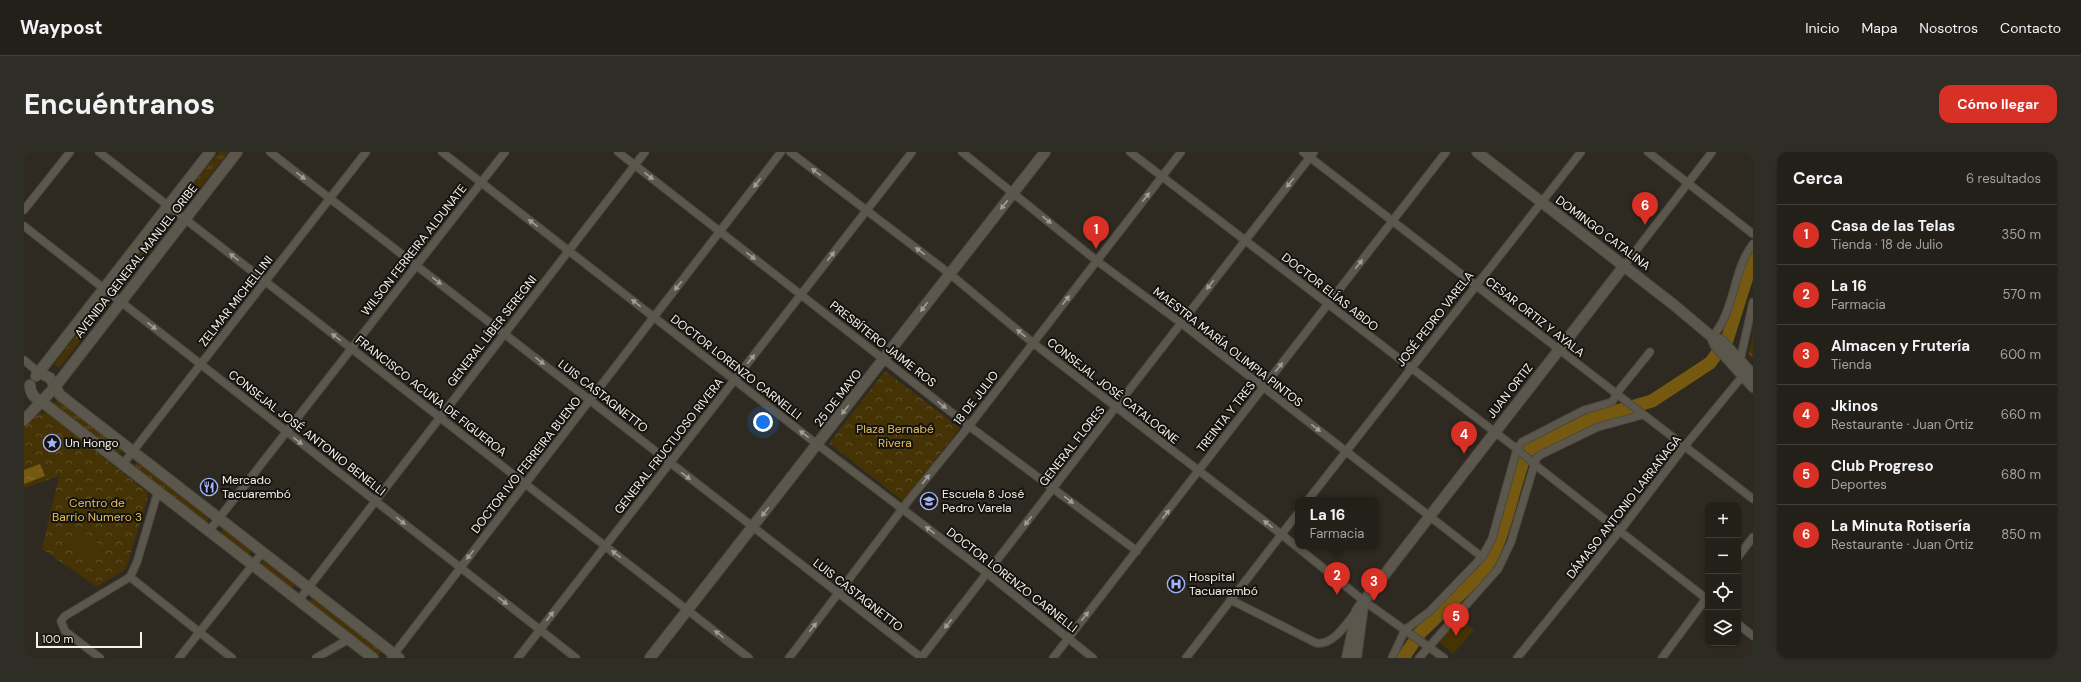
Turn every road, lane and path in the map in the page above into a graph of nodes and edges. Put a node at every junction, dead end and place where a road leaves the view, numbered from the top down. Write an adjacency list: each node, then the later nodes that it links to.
1 (70, 152): 33 (street)
2 (99, 152): 32 (street, FRANCISCO ACUÑA DE FIGUEROA)
3 (210, 152): 32 (street, AVENIDA GENERAL MANUEL ORIBE)
4 (237, 152): 35 (street, AVENIDA GENERAL MANUEL ORIBE)
5 (270, 152): 30 (street, LUIS CASTAGNETTO, one-way to 30)
6 (366, 152): 30 (street, ZELMAR MICHELLINI)
7 (442, 152): 27 (street, DOCTOR LORENZO CARNELLI)
8 (505, 152): 27 (street, WILSON FERREIRA ALDUNATE)
9 (618, 152): 25 (street, PRESBÍTERO JAIME ROS)
10 (645, 152): 25 (street, GENERAL LÍBER SEREGNI)
11 (781, 152): 38 (street, DOCTOR IVO FERREIRA BUENO, one-way to 38)
12 (790, 152): 34 (street, CONSEJAL JOSÉ CATALOGNE, one-way to 12)
13 (912, 152): 34 (street, GENERAL FRUCTUOSO RIVERA)
14 (962, 152): 29 (street, MAESTRA MARÍA OLIMPIA PINTOS)
15 (1046, 152): 29 (street, 25 DE MAYO)
16 (1130, 152): 26 (street, DOCTOR ELÍAS ABDO)
17 (1181, 152): 26 (street, 18 DE JULIO)
18 (1303, 152): 24 (street, CESAR ORTIZ Y AYALA)
19 (1446, 152): 36 (street, TREINTA Y TRES)
20 (1477, 152): 31 (street, DOMINGO CATALINA)
21 (1581, 152): 31 (street, JOSÉ PEDRO VARELA)
22 (1648, 152): 28 (street)
23 (1712, 152): 28 (street, JUAN ORTIZ)
24 (1312, 155): 36 (street, CESAR ORTIZ Y AYALA); 40 (street, GENERAL FLORES, one-way to 40)
25 (635, 165): 38 (street, PRESBÍTERO JAIME ROS, one-way to 38); 42 (street, GENERAL LÍBER SEREGNI)
26 (1161, 177): 40 (street, DOCTOR ELÍAS ABDO); 43 (street, 18 DE JULIO, one-way to 26)
27 (481, 182): 42 (street, DOCTOR LORENZO CARNELLI, one-way to 27); 44 (street, WILSON FERREIRA ALDUNATE)
28 (1688, 183): 39 (street); 45 (street, JUAN ORTIZ)
29 (1013, 193): 43 (street, MAESTRA MARÍA OLIMPIA PINTOS, one-way to 43); 46 (street, 25 DE MAYO, one-way to 46)
30 (330, 198): 44 (street, LUIS CASTAGNETTO); 47 (street, ZELMAR MICHELLINI)
31 (1541, 203): 45 (street, DOMINGO CATALINA); 48 (street, JOSÉ PEDRO VARELA)
32 (169, 206): 35 (street, FRANCISCO ACUÑA DE FIGUEROA); 49 (street, AVENIDA GENERAL MANUEL ORIBE)
33 (24, 210)
34 (866, 211): 46 (street, CONSEJAL JOSÉ CATALOGNE, one-way to 34); 50 (street, GENERAL FRUCTUOSO RIVERA, one-way to 34)
35 (185, 219): 47 (street, FRANCISCO ACUÑA DE FIGUEROA, one-way to 35); 51 (street, AVENIDA GENERAL MANUEL ORIBE)
36 (1392, 221): 48 (street, CESAR ORTIZ Y AYALA); 53 (street, TREINTA Y TRES, one-way to 36)
37 (24, 226): 49 (street, CONSEJAL JOSÉ ANTONIO BENELLI)
38 (720, 232): 50 (street, PRESBÍTERO JAIME ROS, one-way to 50); 54 (street, DOCTOR IVO FERREIRA BUENO, one-way to 54)
39 (1753, 234)
40 (1246, 240): 53 (street, DOCTOR ELÍAS ABDO); 55 (street, GENERAL FLORES, one-way to 55)
41 (1753, 244): 57 (street)
42 (569, 250): 54 (street, DOCTOR LORENZO CARNELLI, one-way to 42); 56 (street, GENERAL LÍBER SEREGNI)
43 (1097, 261): 55 (street, MAESTRA MARÍA OLIMPIA PINTOS); 58 (street, 18 DE JULIO, one-way to 43)
44 (417, 266): 56 (street, LUIS CASTAGNETTO, one-way to 56); 59 (street, WILSON FERREIRA ALDUNATE)
45 (1624, 266): 57 (street, DOMINGO CATALINA); 60 (street, JUAN ORTIZ)
46 (950, 274): 58 (street, CONSEJAL JOSÉ CATALOGNE, one-way to 46); 62 (street, 25 DE MAYO, one-way to 62)
47 (265, 281): 59 (street, FRANCISCO ACUÑA DE FIGUEROA, one-way to 47); 65 (street, ZELMAR MICHELLINI)
48 (1475, 285): 60 (street, CESAR ORTIZ Y AYALA); 66 (street, JOSÉ PEDRO VARELA)
49 (104, 288): 51 (street, CONSEJAL JOSÉ ANTONIO BENELLI); 67 (street, AVENIDA GENERAL MANUEL ORIBE)
50 (802, 294): 62 (street, PRESBÍTERO JAIME ROS); 69 (street, GENERAL FRUCTUOSO RIVERA, one-way to 50)
51 (121, 302): 65 (street, CONSEJAL JOSÉ ANTONIO BENELLI, one-way to 65); 71 (street, AVENIDA GENERAL MANUEL ORIBE)
52 (1753, 302): 64 (street)
53 (1327, 304): 66 (street, DOCTOR ELÍAS ABDO); 73 (street, TREINTA Y TRES, one-way to 53)
54 (654, 317): 69 (street, DOCTOR LORENZO CARNELLI); 76 (street, DOCTOR IVO FERREIRA BUENO)
55 (1181, 323): 73 (street, MAESTRA MARÍA OLIMPIA PINTOS); 78 (street, GENERAL FLORES)
56 (504, 334): 76 (street, LUIS CASTAGNETTO, one-way to 76); 80 (street, GENERAL LÍBER SEREGNI)
57 (1712, 336): 64 (street, DOMINGO CATALINA)
58 (1033, 343): 78 (street, CONSEJAL JOSÉ CATALOGNE); 82 (street, 18 DE JULIO)
59 (351, 348): 80 (street, FRANCISCO ACUÑA DE FIGUEROA); 83 (street, WILSON FERREIRA ALDUNATE)
60 (1558, 350): 75 (street, CESAR ORTIZ Y AYALA); 84 (street, JUAN ORTIZ)
61 (1650, 352): 75 (street)
62 (885, 359): 82 (street, PRESBÍTERO JAIME ROS, one-way to 82); 85 (street, 25 DE MAYO, one-way to 85)
63 (24, 360): 67 (street)
64 (1735, 360): 68 (street)
65 (201, 364): 83 (street, CONSEJAL JOSÉ ANTONIO BENELLI); 89 (street, ZELMAR MICHELLINI)
66 (1411, 368): 84 (street, DOCTOR ELÍAS ABDO); 87 (street, JOSÉ PEDRO VARELA)
67 (38, 372): 70 (street, AVENIDA GENERAL MANUEL ORIBE); 71 (street)
68 (1748, 373): 72 (street); 86 (street, DÁMASO ANTONIO LARRAÑAGA)
69 (735, 380): 85 (street, DOCTOR LORENZO CARNELLI, one-way to 69); 91 (street, GENERAL FRUCTUOSO RIVERA)
70 (30, 384): 74 (street, AVENIDA GENERAL MANUEL ORIBE); 77 (street)
71 (55, 387): 77 (street); 89 (street)
72 (1753, 387)
73 (1263, 388): 87 (street, MAESTRA MARÍA OLIMPIA PINTOS, one-way to 87); 93 (street, TREINTA Y TRES)
74 (24, 393)
75 (1617, 394): 79 (street, CESAR ORTIZ Y AYALA); 88 (street)
76 (589, 400): 91 (street, LUIS CASTAGNETTO); 94 (street, DOCTOR IVO FERREIRA BUENO)
77 (42, 402): 81 (street); 92 (street)
78 (1116, 406): 93 (street, CONSEJAL JOSÉ CATALOGNE); 95 (street, GENERAL FLORES)
79 (1640, 414): 86 (street, CESAR ORTIZ Y AYALA); 90 (street)
80 (440, 417): 94 (street, FRANCISCO ACUÑA DE FIGUEROA); 99 (street, GENERAL LÍBER SEREGNI)
81 (24, 420)
82 (969, 426): 95 (street, PRESBÍTERO JAIME ROS); 100 (street, 18 DE JULIO, one-way to 82)
83 (286, 432): 99 (street, CONSEJAL JOSÉ ANTONIO BENELLI, one-way to 99); 103 (street, WILSON FERREIRA ALDUNATE)
84 (1494, 432): 88 (street, DOCTOR ELÍAS ABDO); 101 (street, JUAN ORTIZ)
85 (818, 445): 100 (street, DOCTOR LORENZO CARNELLI); 104 (street, 25 DE MAYO, one-way to 104)
86 (1684, 447): 98 (street, CESAR ORTIZ Y AYALA); 106 (street, DÁMASO ANTONIO LARRAÑAGA)
87 (1346, 451): 97 (street, JOSÉ PEDRO VARELA); 101 (street, MAESTRA MARÍA OLIMPIA PINTOS)
88 (1519, 451): 90 (street, DOCTOR ELÍAS ABDO); 115 (street)
89 (133, 452): 92 (street, ZELMAR MICHELLINI); 103 (street)
90 (1532, 462): 106 (street, DOCTOR ELÍAS ABDO); 136 (street)
91 (670, 463): 104 (street, LUIS CASTAGNETTO, one-way to 104); 110 (street, GENERAL FRUCTUOSO RIVERA)
92 (123, 464): 96 (street)
93 (1199, 471): 107 (street, CONSEJAL JOSÉ CATALOGNE, one-way to 93); 112 (street, TREINTA Y TRES, one-way to 93)
94 (525, 484): 110 (street, FRANCISCO ACUÑA DE FIGUEROA); 117 (street, DOCTOR IVO FERREIRA BUENO, one-way to 117)
95 (1053, 488): 112 (street, PRESBÍTERO JAIME ROS, one-way to 112); 118 (street, GENERAL FLORES, one-way to 118)
96 (158, 491): 105 (street); 119 (street)
97 (1310, 497)
98 (1753, 499)
99 (375, 500): 117 (street, CONSEJAL JOSÉ ANTONIO BENELLI, one-way to 117); 120 (street, GENERAL LÍBER SEREGNI)
100 (902, 510): 118 (street, DOCTOR LORENZO CARNELLI, one-way to 100); 121 (street, 18 DE JULIO)
101 (1429, 515): 115 (street, MAESTRA MARÍA OLIMPIA PINTOS); 125 (street, JUAN ORTIZ)
102 (1295, 517): 107 (street)
103 (218, 518): 105 (street, WILSON FERREIRA ALDUNATE); 113 (street)
104 (752, 528): 121 (street, LUIS CASTAGNETTO); 127 (street, 25 DE MAYO)
105 (209, 531): 116 (street)
106 (1619, 532): 122 (street, DOCTOR ELÍAS ABDO); 157 (street, DÁMASO ANTONIO LARRAÑAGA)
107 (1281, 534): 109 (street, CONSEJAL JOSÉ CATALOGNE); 124 (street)
108 (1753, 537): 114 (street)
109 (1295, 545)
110 (605, 546): 127 (street, FRANCISCO ACUÑA DE FIGUEROA, one-way to 110); 130 (street, GENERAL FRUCTUOSO RIVERA, one-way to 110)
111 (1300, 549): 125 (street, CONSEJAL JOSÉ CATALOGNE)
112 (1137, 551): 134 (street, TREINTA Y TRES, one-way to 112)
113 (262, 553): 116 (street); 120 (street)
114 (1741, 553)
115 (1482, 556): 131 (street)
116 (253, 564): 123 (street); 132 (street)
117 (460, 568): 130 (street, CONSEJAL JOSÉ ANTONIO BENELLI, one-way to 130); 137 (street, DOCTOR IVO FERREIRA BUENO)
118 (988, 574): 134 (street, DOCTOR LORENZO CARNELLI); 148 (street, GENERAL FLORES, one-way to 148)
119 (130, 577): 132 (street); 138 (street)
120 (308, 587): 123 (street, GENERAL LÍBER SEREGNI); 137 (street)
121 (839, 594): 147 (street, 18 DE JULIO, one-way to 121); 148 (street, LUIS CASTAGNETTO)
122 (1705, 596)
123 (299, 600): 135 (street)
124 (1231, 600): 128 (street, JUAN ORTIZ); 151 (street)
125 (1364, 601): 128 (street, JUAN ORTIZ); 131 (street, CONSEJAL JOSÉ CATALOGNE); 153 (street)
126 (1705, 601): 158 (street)
127 (688, 609): 145 (street, 25 DE MAYO); 146 (street, FRANCISCO ACUÑA DE FIGUEROA, one-way to 127)
128 (1357, 611): 152 (street)
129 (1741, 626): 133 (street)
130 (540, 629): 143 (street, GENERAL FRUCTUOSO RIVERA); 144 (street, CONSEJAL JOSÉ ANTONIO BENELLI)
131 (1407, 631): 136 (street, CONSEJAL JOSÉ CATALOGNE); 154 (street)
132 (200, 632): 139 (street); 140 (street)
133 (1753, 636)
134 (1068, 638): 149 (street, TREINTA Y TRES); 150 (street, DOCTOR LORENZO CARNELLI)
135 (349, 639): 141 (street); 142 (street)
136 (1427, 645): 155 (street); 156 (street, CONSEJAL JOSÉ CATALOGNE)
137 (394, 657)
138 (100, 658)
139 (179, 658)
140 (232, 658)
141 (316, 658)
142 (373, 658)
143 (518, 658)
144 (576, 658)
145 (650, 658)
146 (749, 658)
147 (789, 658)
148 (921, 658)
149 (1053, 658)
150 (1093, 658)
151 (1186, 658)
152 (1347, 658)
153 (1356, 658)
154 (1392, 658)
155 (1419, 658)
156 (1444, 658)
157 (1517, 658)
158 (1662, 658)

